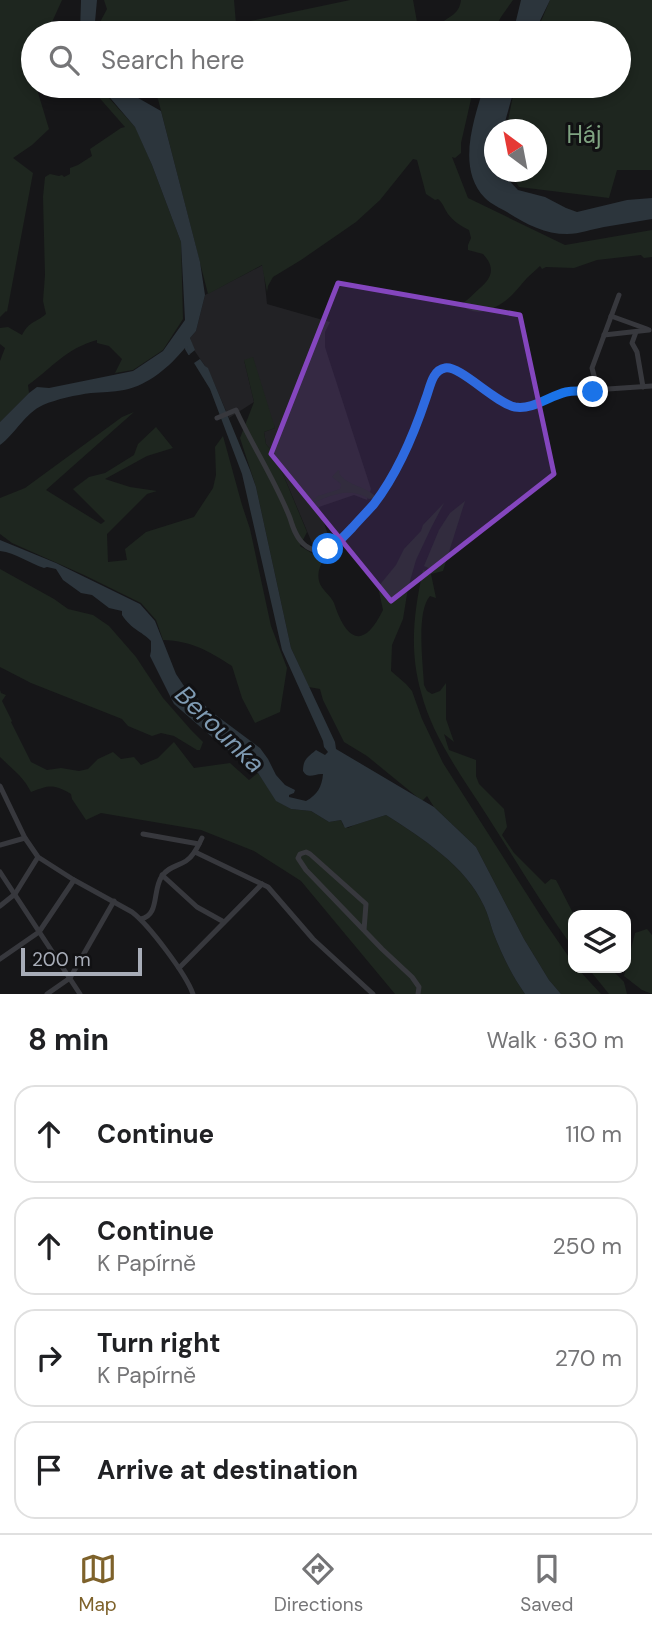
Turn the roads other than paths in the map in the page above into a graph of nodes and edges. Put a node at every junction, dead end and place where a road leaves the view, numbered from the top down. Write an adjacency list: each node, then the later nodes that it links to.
1 (619, 295): 2 (street)
2 (611, 316): 3 (street); 5 (street)
3 (650, 330): 4 (street)
4 (636, 332): 5 (street); 7 (street)
5 (604, 335): 8 (street)
6 (652, 386): 7 (street)
7 (643, 387): 8 (street)
8 (598, 391): 9 (street)
9 (217, 418)
10 (0, 786): 12 (street)
11 (143, 834): 14 (street)
12 (25, 838): 13 (street); 15 (street)
13 (0, 845)
14 (195, 852): 17 (street); 19 (street)
15 (38, 856): 18 (street); 20 (street)
16 (0, 872): 20 (street)
17 (162, 875): 23 (street); 24 (street)
18 (74, 880): 21 (street); 26 (street)
19 (262, 884): 24 (street); 33 (street)
20 (15, 894): 22 (street); 26 (street)
21 (114, 901): 23 (street); 29 (street)
22 (0, 906)
23 (141, 919): 28 (street)
24 (224, 922): 28 (street)
25 (364, 930): 25 (street); 34 (street)
26 (39, 932): 27 (street); 29 (street)
27 (0, 959)
28 (178, 968): 32 (street)
29 (70, 978): 30 (street); 31 (street)
30 (47, 994)
31 (80, 994)
32 (193, 994)
33 (373, 994)
34 (418, 994)

